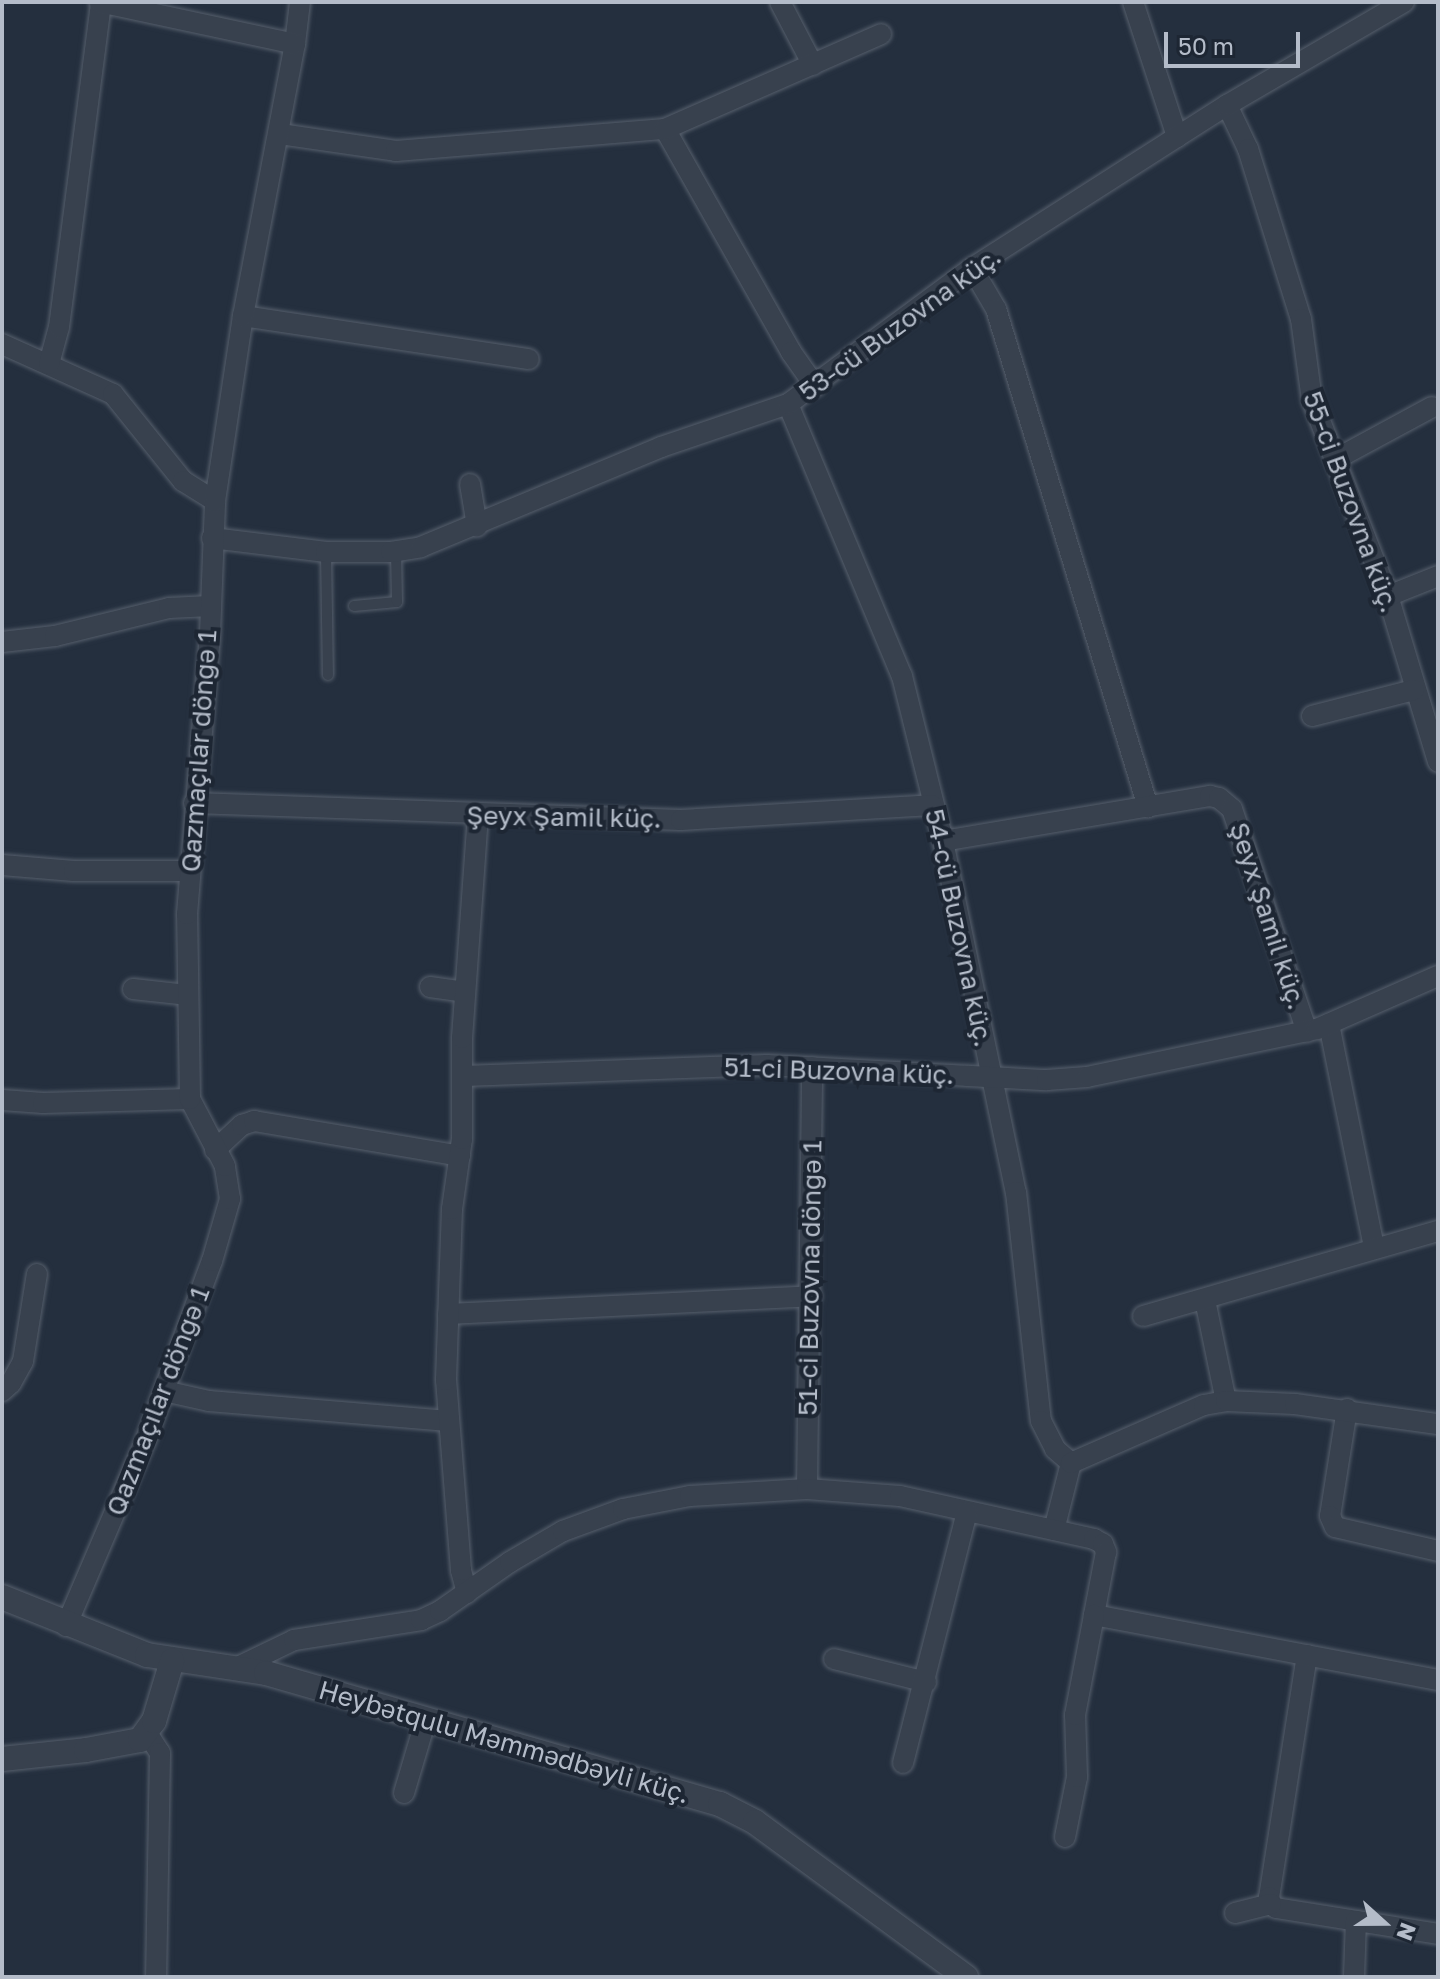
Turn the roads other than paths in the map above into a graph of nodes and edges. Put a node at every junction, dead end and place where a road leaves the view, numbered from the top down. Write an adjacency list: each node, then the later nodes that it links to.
1 (100, 2): 8 (street); 18 (street)
2 (300, 2): 8 (street, Qazmaçılar döngə 1)
3 (780, 2): 9 (street)
4 (1133, 2): 13 (street)
5 (1404, 2): 6 (street, 53-cü Buzovna küç.)
6 (1374, 9): 10 (street, 53-cü Buzovna küç.)
7 (881, 34): 9 (street)
8 (295, 44): 12 (street, Qazmaçılar döngə 1)
9 (813, 65): 11 (street)
10 (1227, 105): 13 (street, 53-cü Buzovna küç.); 22 (street, 55-ci Buzovna küç.)
11 (665, 129): 12 (street); 19 (street)
12 (280, 134): 15 (street, Qazmaçılar döngə 1)
13 (1177, 137): 14 (street, 53-cü Buzovna küç.)
14 (972, 268): 19 (street, 53-cü Buzovna küç.); 40 (street)
15 (243, 316): 17 (street); 24 (street, Qazmaçılar döngə 1)
16 (2, 344): 18 (street)
17 (529, 359)
18 (49, 364): 24 (street)
19 (815, 386): 20 (street, 53-cü Buzovna küç.)
20 (788, 404): 25 (street, 53-cü Buzovna küç.); 39 (street, 54-cü Buzovna küç.)
21 (1432, 407): 22 (street)
22 (1336, 459): 30 (street, 55-ci Buzovna küç.)
23 (470, 484): 25 (street)
24 (215, 501): 26 (street, Qazmaçılar döngə 1)
25 (477, 526): 27 (street, 53-cü Buzovna küç.)
26 (212, 538): 28 (street, 53-cü Buzovna küç.); 31 (street, Qazmaçılar döngə 1)
27 (396, 551): 28 (street, 53-cü Buzovna küç.); 32 (lane)
28 (326, 552): 34 (lane)
29 (1438, 576): 30 (street)
30 (1388, 596): 35 (street, 55-ci Buzovna küç.)
31 (210, 606): 33 (street); 38 (street, Qazmaçılar döngə 1)
32 (354, 606)
33 (2, 642)
34 (328, 675)
35 (1414, 690): 36 (street); 37 (street, 55-ci Buzovna küç.)
36 (1312, 716)
37 (1438, 762)
38 (194, 803): 41 (street, Şeyx Şamil küç.); 44 (street, Qazmaçılar döngə 1)
39 (932, 805): 41 (street, Şeyx Şamil küç.); 42 (street, 54-cü Buzovna küç.)
40 (1148, 807): 42 (street, Şeyx Şamil küç.); 51 (street, Şeyx Şamil küç.)
41 (478, 815): 48 (street)
42 (943, 841): 54 (street, 54-cü Buzovna küç.)
43 (2, 865): 44 (street)
44 (190, 871): 49 (street, Qazmaçılar döngə 1)
45 (1438, 976): 50 (street, 51-ci Buzovna küç.)
46 (430, 987): 48 (street)
47 (133, 989): 49 (street)
48 (465, 992): 53 (street)
49 (187, 995): 55 (street, Qazmaçılar döngə 1)
50 (1329, 1024): 51 (street, 51-ci Buzovna küç.); 60 (street)
51 (1307, 1032): 54 (street, 51-ci Buzovna küç.)
52 (812, 1067): 53 (street, 51-ci Buzovna küç.); 54 (street, 51-ci Buzovna küç.); 62 (street, 51-ci Buzovna döngə 1)
53 (464, 1076): 58 (street)
54 (991, 1077): 72 (street, 54-cü Buzovna küç.)
55 (190, 1099): 56 (street); 57 (street, Qazmaçılar döngə 1)
56 (2, 1100)
57 (215, 1150): 58 (street); 67 (street, Qazmaçılar döngə 1)
58 (460, 1156): 64 (street)
59 (1438, 1231): 60 (street)
60 (1374, 1247): 63 (street)
61 (37, 1274): 66 (street)
62 (812, 1296): 64 (street); 73 (street, 51-ci Buzovna döngə 1)
63 (1205, 1300): 65 (street); 68 (street)
64 (448, 1314): 70 (street)
65 (1143, 1316)
66 (2, 1391)
67 (164, 1391): 70 (street); 80 (street, Qazmaçılar döngə 1)
68 (1226, 1401): 69 (street); 72 (street)
69 (1347, 1409): 71 (street); 76 (street)
70 (448, 1421): 77 (street)
71 (1438, 1424)
72 (1071, 1463): 75 (street)
73 (807, 1489): 74 (street); 77 (street)
74 (967, 1512): 75 (street); 86 (street)
75 (1054, 1530): 79 (street)
76 (1438, 1551)
77 (467, 1593): 84 (street)
78 (2, 1597): 80 (street, Heybətqulu Məmmədbəyli küç.)
79 (1094, 1615): 81 (street); 92 (street)
80 (66, 1626): 83 (street, Heybətqulu Məmmədbəyli küç.)
81 (1307, 1655): 85 (street); 93 (street)
82 (834, 1659): 86 (street)
83 (172, 1661): 84 (street, Heybətqulu Məmmədbəyli küç.); 88 (street)
84 (240, 1666): 87 (street, Heybətqulu Məmmədbəyli küç.)
85 (1438, 1680)
86 (926, 1682): 90 (street)
87 (426, 1719): 91 (street); 98 (street, Heybətqulu Məmmədbəyli küç.)
88 (147, 1733): 89 (street); 97 (street)
89 (2, 1759)
90 (903, 1763)
91 (404, 1793)
92 (1065, 1837)
93 (1271, 1904): 94 (street); 95 (street)
94 (1235, 1913)
95 (1356, 1921): 96 (street); 99 (street)
96 (1438, 1934)
97 (156, 1977)
98 (966, 1977)
99 (1354, 1977)

